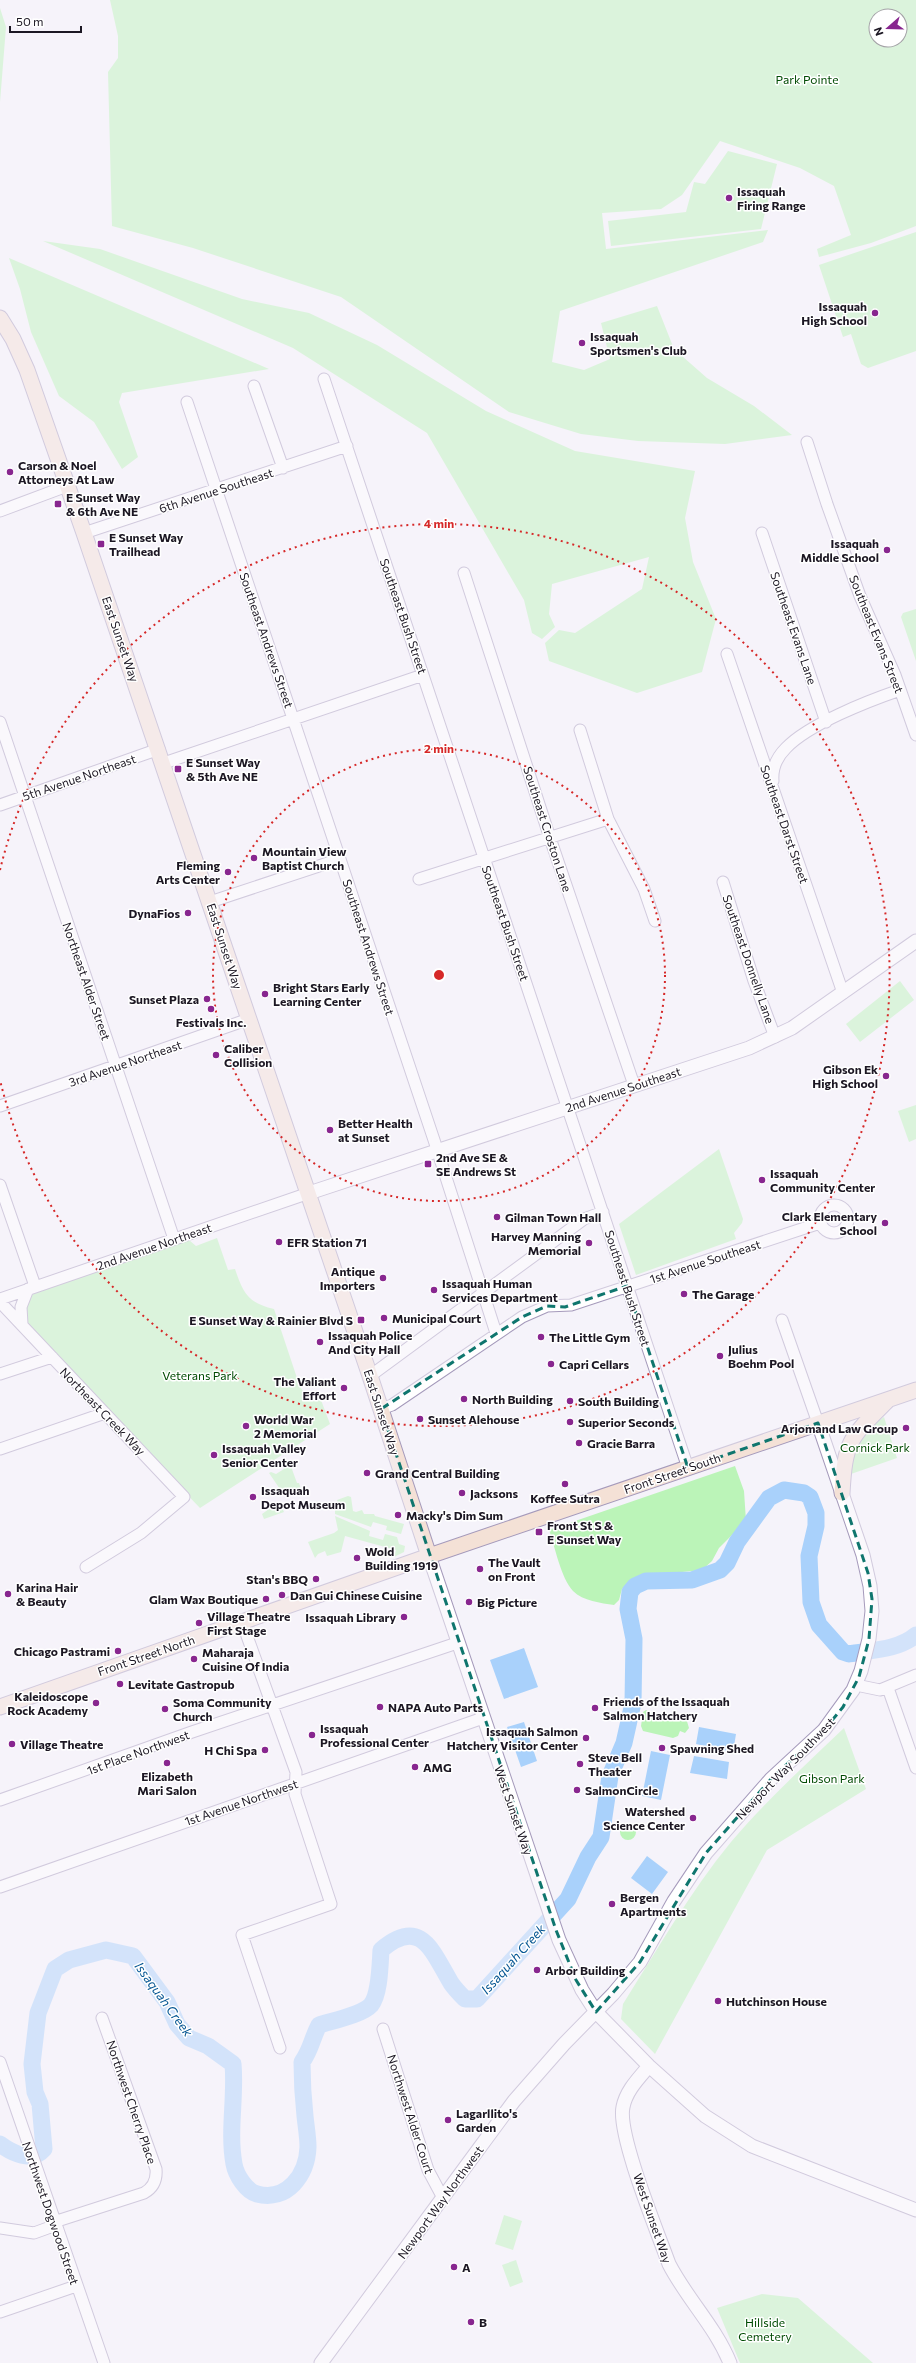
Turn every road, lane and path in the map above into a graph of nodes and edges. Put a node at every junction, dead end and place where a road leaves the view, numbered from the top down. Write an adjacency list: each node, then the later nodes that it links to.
1 (0, 318): 8 (main road, East Sunset Way)
2 (324, 379): 6 (street, Southeast Bush Street)
3 (254, 386): 7 (street)
4 (187, 402): 9 (street, Southeast Andrews Street)
5 (807, 442): 16 (street, Southeast Evans Street)
6 (347, 446): 7 (street, 6th Avenue Southeast); 15 (street, Southeast Bush Street)
7 (283, 468): 9 (street, 6th Avenue Southeast)
8 (67, 486): 10 (street); 11 (main road, East Sunset Way)
9 (216, 490): 11 (street, 6th Avenue Southeast); 17 (street, Southeast Andrews Street)
10 (0, 511)
11 (84, 533): 22 (main road, East Sunset Way)
12 (762, 533): 19 (street, Southeast Evans Lane)
13 (464, 573): 27 (street, Southeast Croston Lane)
14 (727, 654): 23 (street, Southeast Darst Street)
15 (423, 675): 17 (street, 5th Avenue Northeast); 29 (street, Southeast Bush Street)
16 (900, 690): 19 (street); 21 (street, Southeast Evans Street)
17 (294, 720): 22 (street, 5th Avenue Northeast); 28 (street, Southeast Andrews Street)
18 (0, 722): 24 (street, Northeast Alder Street)
19 (826, 722): 23 (street)
20 (580, 730): 26 (street)
21 (916, 735)
22 (161, 756): 24 (street, 5th Avenue Northeast); 32 (main road, East Sunset Way)
23 (775, 792): 35 (street, Southeast Darst Street)
24 (24, 797): 25 (street, 5th Avenue Northeast); 38 (street, Northeast Alder Street)
25 (0, 805)
26 (608, 819): 27 (street); 33 (street)
27 (550, 838): 29 (street); 39 (street, Southeast Croston Lane)
28 (340, 859): 32 (street); 42 (street, Southeast Andrews Street)
29 (485, 859): 30 (street); 41 (street, Southeast Bush Street)
30 (419, 879)
31 (723, 882): 37 (street, Southeast Donnelly Lane)
32 (210, 902): 36 (main road, East Sunset Way)
33 (655, 921)
34 (916, 941): 35 (street, 2nd Avenue Southeast)
35 (843, 993): 37 (street, 2nd Avenue Southeast)
36 (249, 1019): 38 (street, 3rd Avenue Northeast); 44 (main road, East Sunset Way)
37 (775, 1037): 39 (street, 2nd Avenue Southeast)
38 (116, 1066): 40 (street, 3rd Avenue Northeast); 47 (street, Northeast Alder Street)
39 (634, 1085): 41 (street, 2nd Avenue Southeast)
40 (0, 1106)
41 (567, 1107): 42 (street, 2nd Avenue Southeast); 45 (street, Southeast Bush Street)
42 (437, 1150): 44 (street, 2nd Avenue Southeast); 50 (street, Southeast Andrews Street)
43 (0, 1185): 49 (street)
44 (309, 1193): 47 (street, 2nd Avenue Northeast); 57 (main road, East Sunset Way)
45 (603, 1212): 48 (street, Southeast Bush Street); 50 (street)
46 (820, 1223): 48 (street, 1st Avenue Southeast)
47 (174, 1239): 49 (street, 2nd Avenue Northeast)
48 (627, 1286): 54 (street, 1st Avenue Southeast); 64 (street, Southeast Bush Street)
49 (31, 1288): 51 (street, 2nd Avenue Northeast); 53 (street)
50 (484, 1293): 54 (street, Southeast Andrews Street); 57 (street)
51 (0, 1300): 53 (street, Northeast Creek Way)
52 (782, 1320): 62 (street)
53 (22, 1324): 55 (street, Northeast Creek Way)
54 (496, 1333): 60 (street, 1st Avenue Southeast)
55 (52, 1357): 56 (street); 61 (street, Northeast Creek Way)
56 (0, 1374)
57 (370, 1376): 60 (main road, East Sunset Way)
58 (916, 1390): 59 (main road, Front Street South)
59 (889, 1399): 62 (main road, Front Street South); 65 (main road)
60 (381, 1409): 66 (main road, East Sunset Way)
61 (105, 1413): 63 (street); 67 (street, Northeast Creek Way)
62 (818, 1423): 64 (main road, Front Street South); 65 (street, Newport Way Southwest)
63 (0, 1449)
64 (688, 1468): 66 (main road, Front Street South)
65 (842, 1493): 71 (street, Newport Way Southwest)
66 (429, 1556): 68 (main road, Front Street North); 69 (street, West Sunset Way)
67 (86, 1567)
68 (242, 1622): 73 (street); 74 (main road, Front Street North)
69 (457, 1643): 73 (street, 1st Place Northwest); 75 (street, West Sunset Way)
70 (916, 1674): 72 (street)
71 (856, 1685): 72 (street); 80 (street, Newport Way Southwest)
72 (888, 1688): 76 (street)
73 (273, 1704): 77 (street); 78 (street, 1st Place Northwest)
74 (0, 1707)
75 (483, 1718): 77 (street, 1st Avenue Northwest); 80 (street, West Sunset Way)
76 (916, 1768)
77 (295, 1783): 79 (street, 1st Avenue Northwest); 83 (street)
78 (0, 1800)
79 (0, 1887)
80 (596, 2012): 85 (street, West Sunset Way); 86 (street, Newport Way Northwest)
81 (102, 2018): 88 (street, Northwest Cherry Place)
82 (383, 2029): 86 (street, Northwest Alder Court)
83 (280, 2048)
84 (0, 2062): 88 (street, Northwest Dogwood Street)
85 (649, 2066): 87 (street, West Sunset Way); 94 (street, West Sunset Way)
86 (443, 2198): 93 (street, Newport Way Northwest)
87 (916, 2210)
88 (55, 2224): 89 (street); 90 (street, Northwest Dogwood Street)
89 (0, 2228)
90 (76, 2286): 91 (street); 92 (street, Northwest Dogwood Street)
91 (0, 2312)
92 (104, 2363)
93 (321, 2363)
94 (730, 2363)

